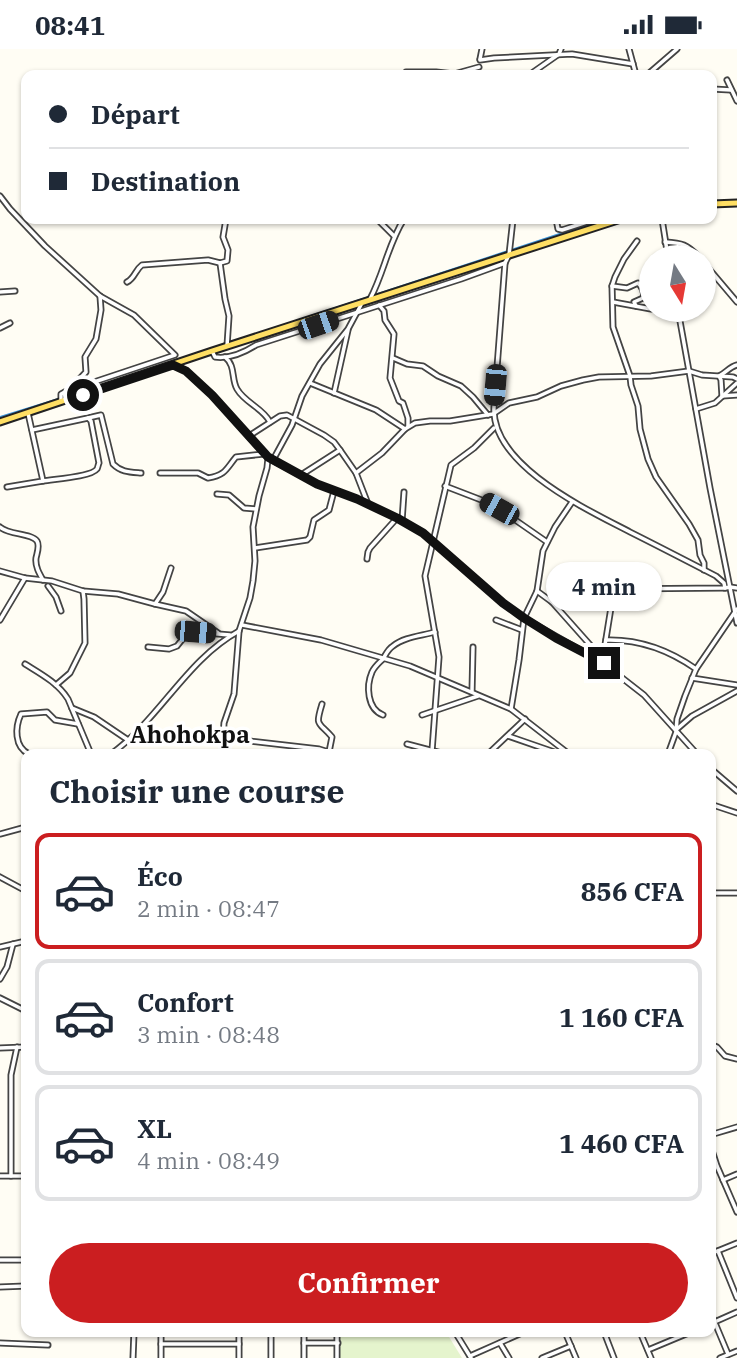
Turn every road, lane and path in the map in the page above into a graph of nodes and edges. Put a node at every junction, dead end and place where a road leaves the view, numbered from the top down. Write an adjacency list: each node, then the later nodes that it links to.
1 (482, 49): 5 (street)
2 (629, 49): 6 (street)
3 (677, 49): 12 (street)
4 (560, 51): 5 (street); 6 (street); 10 (street)
5 (480, 60): 7 (street)
6 (633, 64): 11 (street)
7 (480, 67): 8 (street); 9 (street)
8 (469, 70)
9 (479, 70)
10 (535, 70)
11 (635, 70)
12 (653, 70)
13 (727, 80): 15 (street)
14 (717, 89): 15 (street)
15 (731, 90): 16 (street)
16 (737, 101)
17 (0, 196): 20 (street)
18 (737, 203): 19 (main road)
19 (717, 204)
20 (21, 221)
21 (24, 224): 43 (street)
22 (225, 224): 36 (street)
23 (382, 224): 30 (street)
24 (401, 224): 30 (street)
25 (512, 224): 35 (street)
26 (557, 224): 27 (street)
27 (581, 224)
28 (596, 224): 35 (main road)
29 (663, 224): 32 (street)
30 (394, 236): 44 (street)
31 (637, 241): 40 (street)
32 (665, 242): 33 (street); 34 (street)
33 (666, 245)
34 (684, 245)
35 (509, 255): 37 (street); 44 (main road)
36 (220, 263): 39 (street); 55 (street)
37 (505, 263): 47 (street); 73 (street)
38 (716, 277): 46 (street)
39 (127, 282)
40 (612, 286): 45 (street); 48 (street)
41 (15, 291): 42 (street)
42 (0, 292)
43 (100, 296): 66 (street); 66 (street)
44 (365, 302): 50 (street); 55 (main road)
45 (613, 302): 48 (street); 63 (street)
46 (737, 302)
47 (379, 305): 50 (street); 58 (street)
48 (636, 306): 49 (street)
49 (639, 307)
50 (357, 312): 54 (street); 57 (street)
51 (680, 322): 61 (street)
52 (10, 323): 53 (street)
53 (0, 328)
54 (348, 329): 65 (street); 67 (street)
55 (227, 344): 56 (main road)
56 (212, 351): 57 (street); 59 (main road)
57 (225, 357): 77 (street)
58 (393, 358): 73 (street); 78 (street)
59 (173, 365): 70 (main road); 81 (street)
60 (737, 365): 62 (street)
61 (689, 371): 62 (street); 63 (street); 71 (street)
62 (720, 375): 64 (street); 69 (street)
63 (630, 376): 73 (street); 105 (street)
64 (737, 381): 69 (street)
65 (310, 383): 67 (street); 75 (street)
66 (67, 391): 70 (street)
67 (334, 393): 78 (street)
68 (737, 395): 69 (street)
69 (722, 396): 71 (street)
70 (61, 402): 72 (main road)
71 (696, 409): 111 (street)
72 (28, 413): 76 (main road); 80 (street)
73 (491, 415): 78 (street); 79 (street)
74 (88, 418): 80 (street); 84 (street); 88 (street)
75 (293, 420): 77 (street); 82 (street); 83 (street)
76 (0, 422)
77 (270, 422): 81 (street)
78 (407, 427): 86 (street)
79 (495, 427): 89 (street); 94 (street)
80 (32, 430): 88 (street)
81 (249, 436): 83 (street)
82 (340, 450): 86 (street); 87 (street)
83 (268, 457): 85 (street); 87 (street); 96 (street)
84 (141, 473)
85 (160, 473)
86 (356, 473): 95 (street)
87 (300, 475): 91 (street)
88 (43, 481): 90 (street)
89 (445, 486): 100 (street); 101 (street)
90 (7, 487)
91 (334, 491): 95 (street); 102 (street)
92 (404, 492): 98 (street)
93 (217, 494): 96 (street)
94 (572, 502): 101 (street); 105 (street)
95 (368, 504): 97 (street)
96 (256, 509): 102 (street)
97 (397, 518): 98 (street); 103 (street)
98 (402, 521): 100 (street)
99 (1, 529): 108 (street)
100 (433, 541): 121 (street); 128 (street)
101 (547, 542): 115 (street)
102 (255, 548): 125 (street)
103 (368, 559)
104 (171, 568): 118 (street)
105 (704, 570): 111 (street)
106 (0, 571): 107 (street)
107 (25, 578): 108 (street); 122 (street)
108 (43, 580): 109 (street)
109 (58, 583): 114 (street); 116 (street)
110 (48, 586): 116 (street)
111 (728, 588): 112 (street); 113 (street); 120 (street)
112 (614, 589): 117 (street); 131 (street)
113 (737, 589)
114 (83, 590): 118 (street); 141 (street)
115 (537, 591): 117 (street); 121 (street)
116 (55, 595): 119 (street)
117 (552, 602): 134 (street)
118 (155, 604): 129 (street)
119 (61, 611)
120 (736, 611): 124 (street); 138 (street)
121 (524, 618): 126 (street); 136 (street)
122 (0, 619)
123 (496, 620): 126 (street)
124 (737, 623)
125 (242, 625): 127 (street); 135 (street)
126 (522, 630): 148 (street)
127 (240, 631): 130 (street); 156 (street)
128 (435, 632): 135 (street); 139 (street)
129 (220, 635): 130 (street); 132 (street)
130 (232, 636): 157 (street)
131 (606, 640): 134 (street); 138 (street)
132 (148, 647)
133 (473, 647): 143 (street)
134 (600, 656): 136 (street)
135 (384, 657): 139 (street); 150 (street)
136 (604, 663): 154 (street)
137 (25, 664): 141 (street)
138 (696, 669): 140 (street)
139 (438, 678): 143 (street); 149 (street)
140 (692, 678): 142 (street); 154 (street)
141 (56, 685): 147 (street)
142 (737, 685)
143 (471, 691): 145 (street)
144 (737, 691): 154 (street)
145 (480, 695): 148 (street); 149 (street)
146 (322, 704): 163 (street)
147 (71, 707): 153 (street); 157 (street)
148 (511, 709): 152 (street)
149 (436, 711): 151 (street); 165 (street)
150 (383, 715)
151 (422, 715)
152 (525, 719): 155 (street); 168 (street)
153 (78, 724): 159 (street); 171 (street)
154 (676, 730): 169 (street); 170 (street)
155 (508, 736): 166 (street); 167 (street)
156 (223, 738): 161 (street); 162 (street)
157 (128, 740): 160 (street)
158 (407, 744): 164 (street)
159 (89, 749)
160 (117, 749)
161 (222, 749)
162 (319, 749)
163 (330, 749)
164 (426, 749)
165 (432, 749)
166 (494, 749)
167 (539, 749)
168 (563, 749)
169 (670, 749)
170 (693, 749)
171 (21, 750)
172 (716, 773): 173 (street)
173 (737, 791)
174 (716, 806): 175 (street)
175 (737, 813)
176 (21, 828): 177 (street)
177 (0, 834)
178 (0, 878): 179 (street)
179 (21, 888)
180 (716, 893): 181 (street)
181 (737, 893)
182 (21, 942): 183 (street)
183 (13, 944): 184 (street); 185 (street)
184 (0, 947)
185 (0, 979)
186 (0, 997): 187 (street)
187 (21, 1008)
188 (18, 1047): 190 (street); 198 (street)
189 (716, 1047): 191 (street)
190 (0, 1048)
191 (737, 1059)
192 (737, 1127): 193 (street)
193 (716, 1133)
194 (716, 1163): 195 (street)
195 (717, 1166): 200 (street)
196 (737, 1174): 200 (street)
197 (0, 1176): 198 (street)
198 (11, 1176): 199 (street)
199 (21, 1176)
200 (722, 1180): 201 (street)
201 (736, 1210)
202 (737, 1243): 203 (street)
203 (718, 1251): 208 (street)
204 (0, 1259): 205 (street)
205 (21, 1260)
206 (21, 1286): 207 (street)
207 (0, 1287)
208 (737, 1298)
209 (737, 1312): 210 (street)
210 (716, 1322)
211 (716, 1329): 234 (street)
212 (134, 1337): 236 (street)
213 (161, 1337): 228 (street)
214 (239, 1337): 229 (street)
215 (271, 1337): 239 (street)
216 (304, 1337): 225 (street)
217 (337, 1337): 226 (street)
218 (458, 1337): 235 (street)
219 (513, 1337): 227 (street)
220 (567, 1337): 231 (street)
221 (606, 1337): 245 (street)
222 (642, 1337): 232 (street)
223 (679, 1337): 232 (street)
224 (0, 1343): 230 (street)
225 (304, 1343): 226 (street); 240 (street)
226 (338, 1343): 241 (street)
227 (500, 1343): 235 (street); 242 (street)
228 (161, 1344): 229 (street); 237 (street)
229 (239, 1344): 238 (street)
230 (48, 1345)
231 (571, 1346): 243 (street); 244 (street)
232 (648, 1350): 246 (street)
233 (737, 1351): 234 (street)
234 (728, 1354): 247 (street)
235 (471, 1357)
236 (134, 1358)
237 (161, 1358)
238 (239, 1358)
239 (271, 1358)
240 (304, 1358)
241 (337, 1358)
242 (509, 1358)
243 (542, 1358)
244 (576, 1358)
245 (614, 1358)
246 (651, 1358)
247 (720, 1358)

